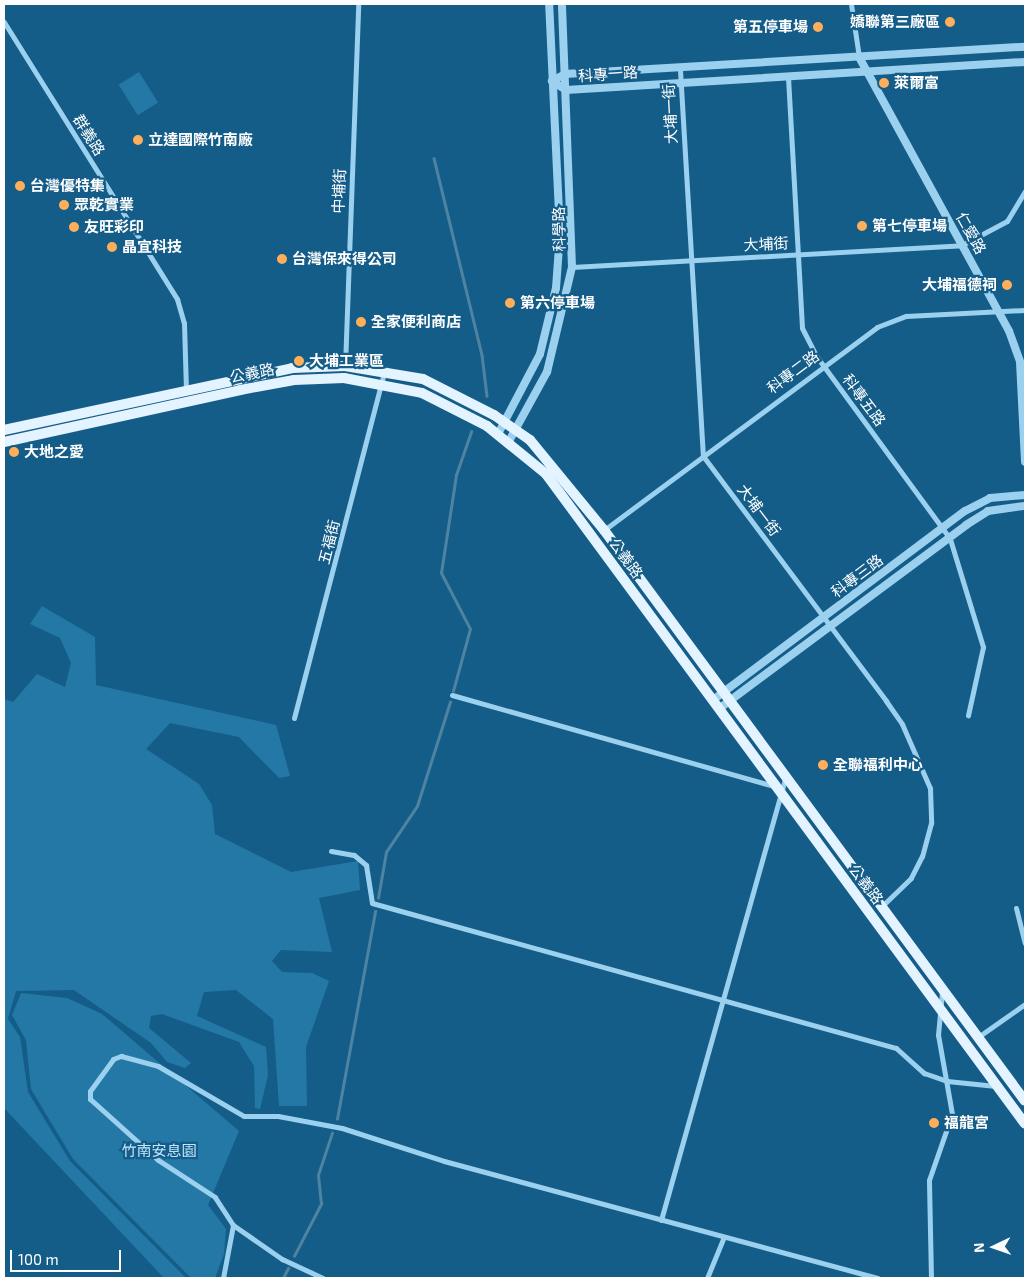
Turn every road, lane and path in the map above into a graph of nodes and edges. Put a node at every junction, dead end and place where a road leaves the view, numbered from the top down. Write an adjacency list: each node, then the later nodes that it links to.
1 (358, 4): 24 (street, 中埔街)
2 (549, 4): 13 (street, 科學路)
3 (562, 4): 11 (street, 科學路)
4 (851, 4): 7 (street)
5 (4, 22): 28 (street, 群義路)
6 (1025, 47): 7 (street, 科專一路)
7 (859, 57): 9 (street, 科專一路); 10 (street, 仁愛路)
8 (1025, 62): 10 (street, 科專一路)
9 (680, 70): 11 (street, 科專一路); 14 (street, 大埔一街)
10 (866, 72): 12 (street, 科專一路); 17 (street, 仁愛路)
11 (565, 74): 13 (street, 科專一路); 15 (street, 科學路)
12 (788, 77): 14 (street, 科專一路); 18 (street, 科專五路)
13 (552, 81): 15 (street, 科專一路); 30 (street, 科學路)
14 (682, 83): 15 (street, 科專一路); 19 (street, 大埔一街)
15 (566, 90): 20 (street, 科學路)
16 (1025, 191): 17 (street)
17 (962, 245): 18 (street, 大埔街); 22 (street, 仁愛路)
18 (797, 255): 19 (street, 大埔街); 23 (street, 科專五路)
19 (690, 260): 20 (street, 大埔街); 36 (street, 大埔一街)
20 (572, 267): 32 (street, 科學路)
21 (1025, 310): 22 (street, 科專二路)
22 (998, 312): 23 (street, 科專二路); 37 (street, 仁愛路)
23 (822, 365): 36 (street, 科專二路); 40 (street, 科專五路)
24 (345, 366): 25 (main road, 公義路); 26 (street, 中埔街); 28 (main road, 公義路)
25 (384, 370): 27 (street, 五福街); 30 (main road, 公義路)
26 (344, 378): 27 (main road, 公義路); 29 (main road, 公義路)
27 (381, 382): 33 (main road, 公義路); 53 (street, 五福街)
28 (185, 389): 29 (street, 群義路); 31 (main road, 公義路)
29 (189, 402): 35 (main road, 公義路)
30 (504, 423): 32 (main road, 公義路); 33 (street, 科學路)
31 (4, 430)
32 (516, 432): 34 (street, 科學路); 41 (main road, 公義路)
33 (498, 434): 34 (main road, 公義路)
34 (509, 441): 45 (main road, 公義路)
35 (4, 442)
36 (703, 456): 41 (street, 科專二路); 43 (street, 大埔一街)
37 (1025, 462)
38 (1025, 495): 40 (street, 科專三路)
39 (1025, 506): 42 (street, 科專三路)
40 (943, 527): 42 (street, 科專五路); 43 (street, 科專三路)
41 (604, 530): 46 (main road, 公義路)
42 (950, 539): 44 (street, 科專三路); 52 (street, 科專五路)
43 (825, 617): 44 (street, 大埔一街); 47 (street, 科專三路)
44 (831, 626): 50 (street, 科專三路); 58 (street, 大埔一街)
45 (667, 639): 46 (street); 49 (main road, 公義路)
46 (689, 645): 47 (main road, 公義路)
47 (723, 692): 49 (street, 科專三路); 50 (main road, 公義路)
48 (452, 695): 55 (street)
49 (713, 700): 51 (main road, 公義路)
50 (729, 701): 51 (street, 科專三路); 54 (main road, 公義路)
51 (720, 708): 55 (main road, 公義路)
52 (968, 715)
53 (294, 718)
54 (785, 779): 55 (street); 56 (street); 58 (main road, 公義路)
55 (774, 786): 56 (main road, 公義路)
56 (780, 795): 62 (street); 64 (main road, 公義路)
57 (331, 851): 62 (street)
58 (880, 907): 61 (main road, 公義路)
59 (1016, 908): 60 (street)
60 (1025, 943)
61 (942, 989): 64 (street); 65 (main road, 公義路)
62 (723, 1001): 66 (street); 70 (street)
63 (1025, 1004): 65 (street)
64 (941, 1008): 66 (street); 67 (main road, 公義路)
65 (978, 1037): 68 (main road, 公義路)
66 (947, 1081): 67 (street); 77 (street)
67 (997, 1086): 69 (main road, 公義路)
68 (1025, 1101)
69 (1025, 1124)
70 (661, 1220): 71 (street); 72 (street)
71 (232, 1224): 73 (street); 74 (street)
72 (722, 1239): 75 (street); 76 (street)
73 (223, 1278)
74 (323, 1278)
75 (707, 1278)
76 (876, 1278)
77 (931, 1278)

